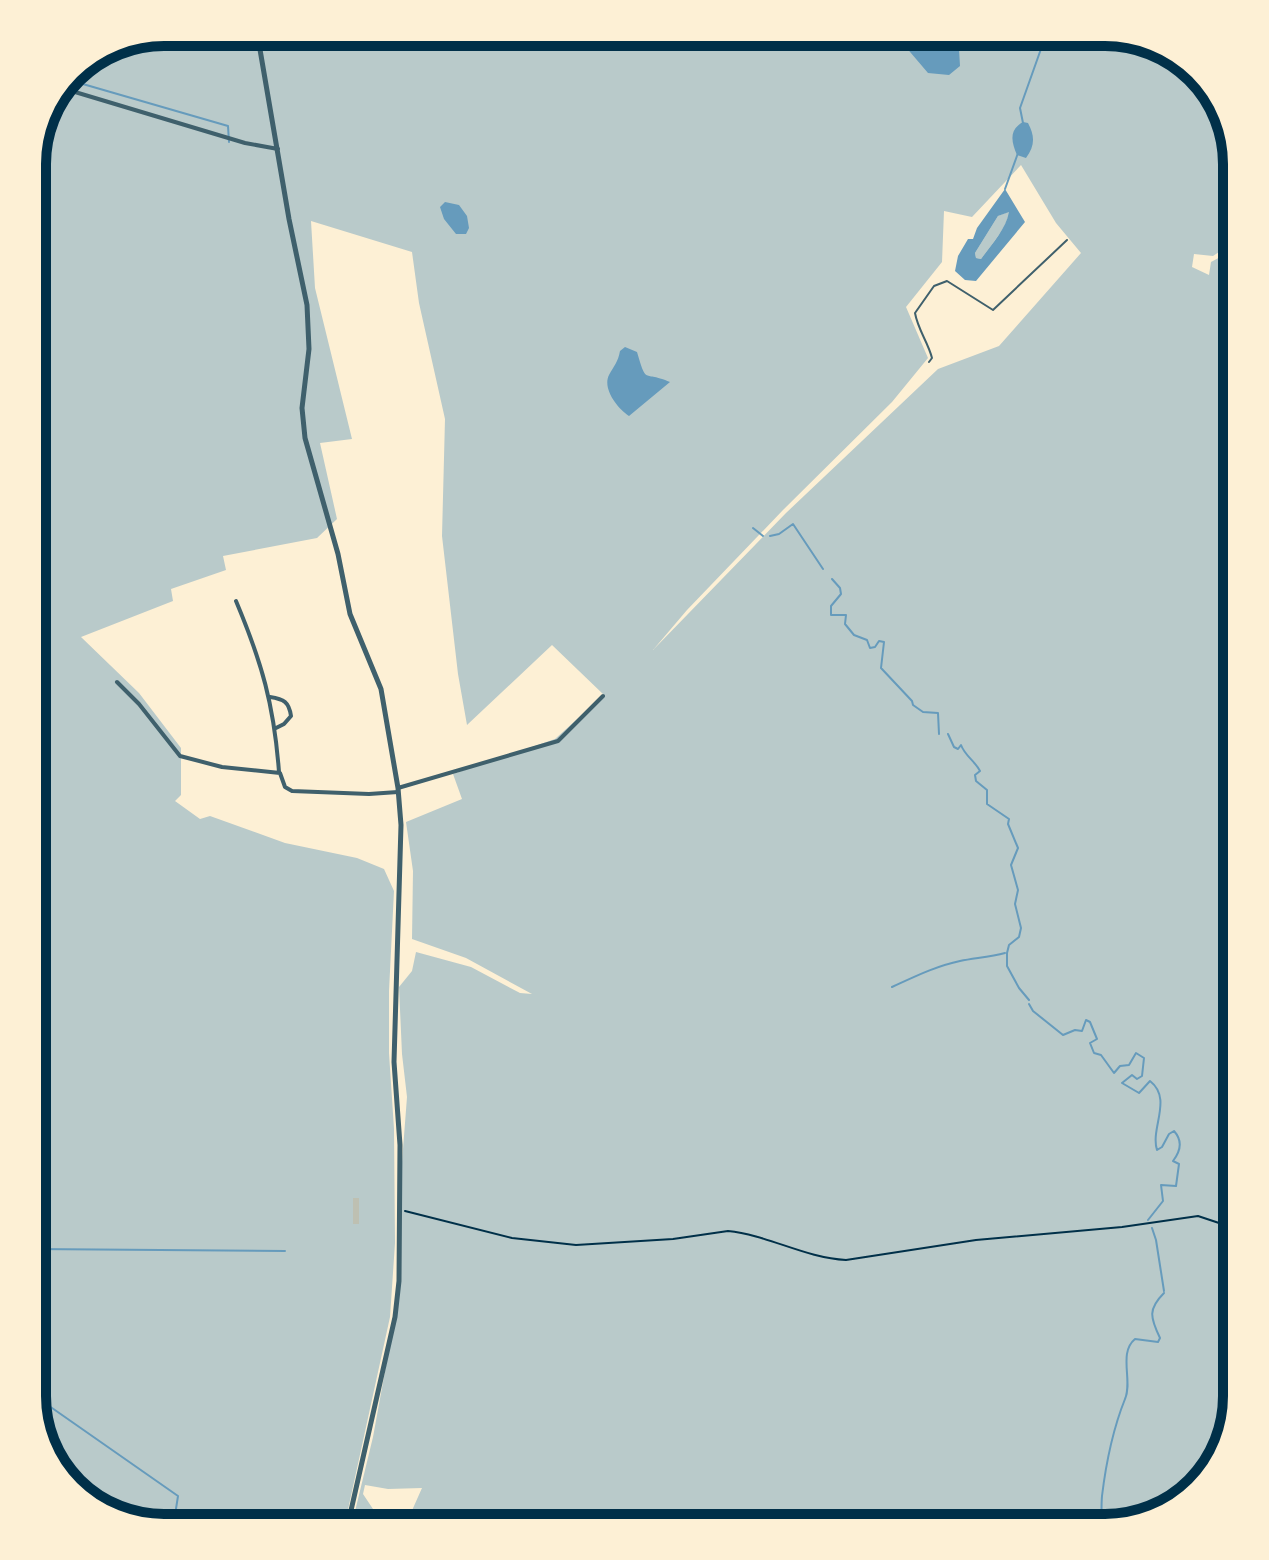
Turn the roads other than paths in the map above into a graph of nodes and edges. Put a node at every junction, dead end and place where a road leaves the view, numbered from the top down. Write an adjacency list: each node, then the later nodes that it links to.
1 (260, 46): 3 (street)
2 (71, 91): 3 (street)
3 (278, 149): 12 (street)
4 (1067, 240): 5 (lane)
5 (929, 362)
6 (236, 601): 9 (street)
7 (117, 682): 11 (street)
8 (603, 696): 12 (street)
9 (270, 697): 10 (street); 10 (street)
10 (276, 728): 11 (street)
11 (280, 773): 12 (street)
12 (398, 790): 13 (street)
13 (350, 1514)

